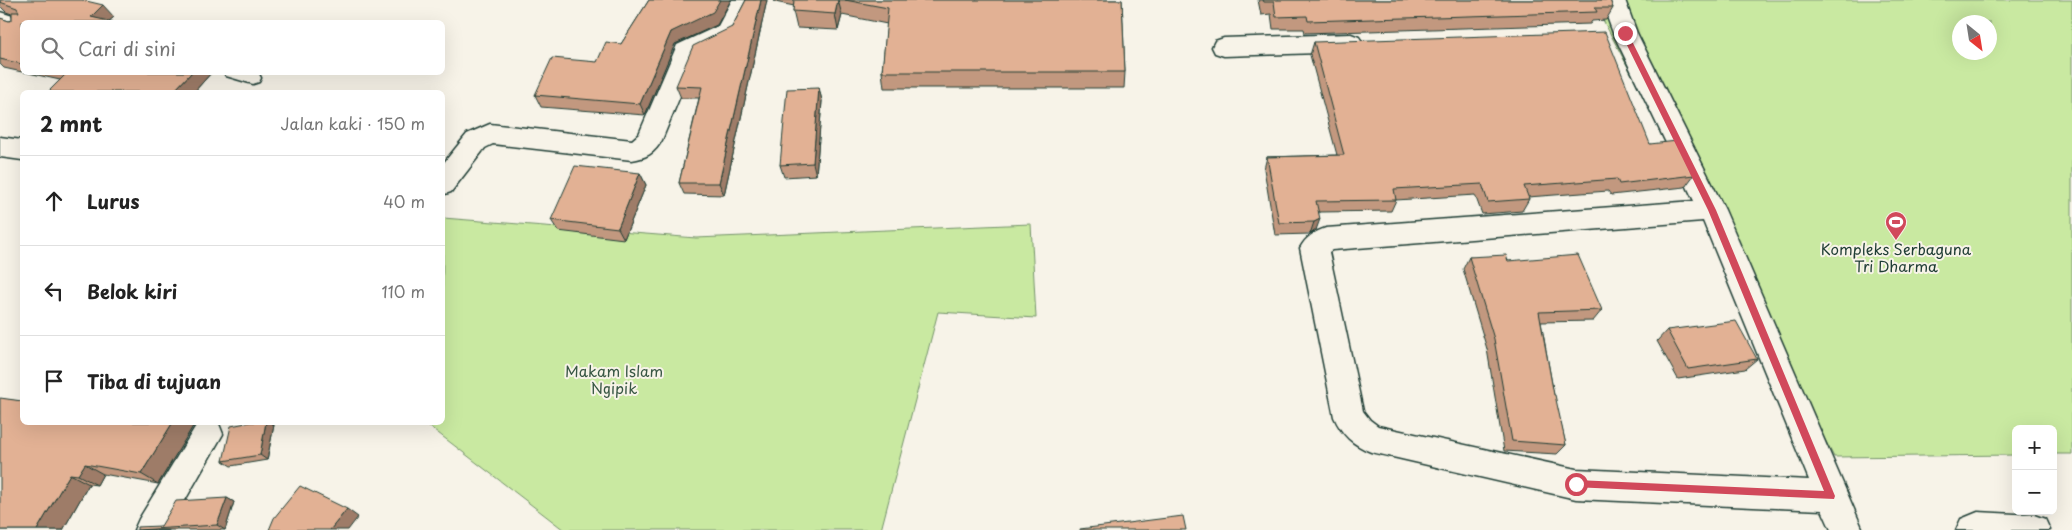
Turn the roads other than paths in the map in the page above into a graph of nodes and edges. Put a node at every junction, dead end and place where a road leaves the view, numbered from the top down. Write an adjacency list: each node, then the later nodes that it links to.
1 (744, 0): 11 (street)
2 (1613, 0): 12 (street)
3 (0, 18): 4 (lane)
4 (20, 24)
5 (1370, 42): 6 (street)
6 (1224, 47)
7 (242, 75): 8 (lane)
8 (253, 78)
9 (0, 147): 10 (street)
10 (20, 150)
11 (445, 181)
12 (1712, 210): 14 (street); 14 (street)
13 (208, 434): 15 (street)
14 (1831, 496): 16 (street)
15 (150, 530)
16 (1847, 530)
17 (1972, 530): 18 (street)
18 (2034, 530)

